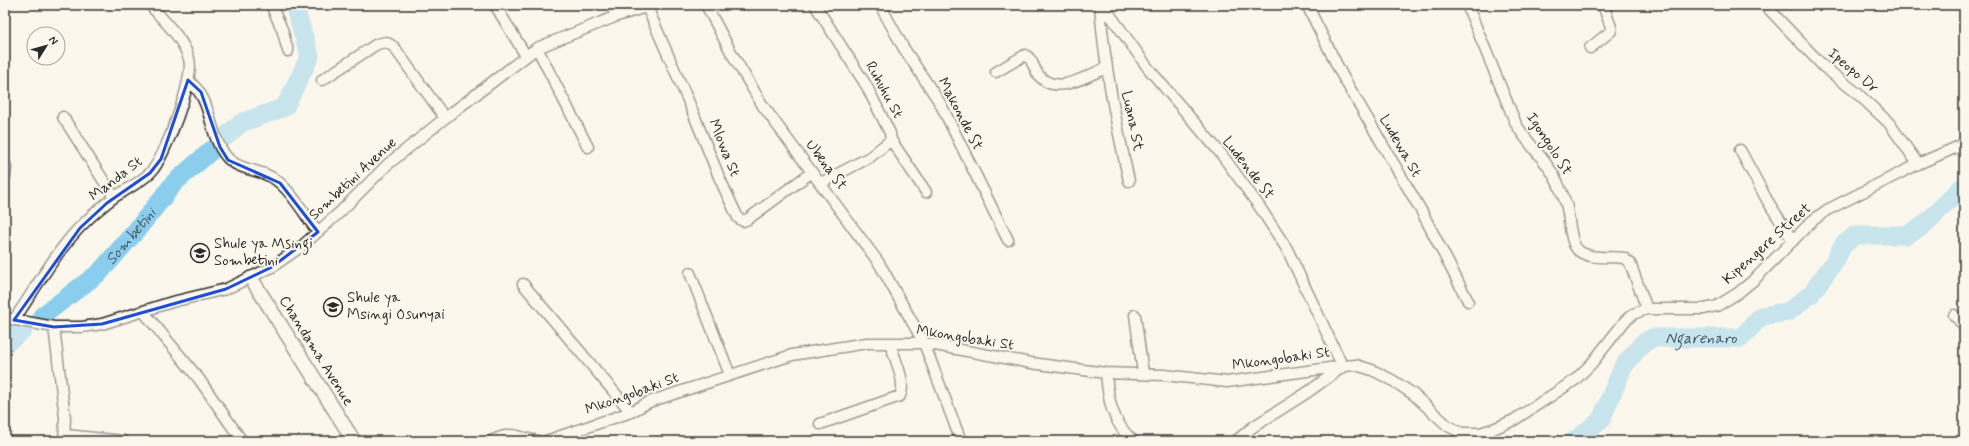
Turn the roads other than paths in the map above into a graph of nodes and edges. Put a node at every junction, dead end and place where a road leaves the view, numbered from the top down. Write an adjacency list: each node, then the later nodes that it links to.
1 (150, 5): 21 (street, Manda St)
2 (271, 5): 17 (street)
3 (495, 5): 18 (street)
4 (611, 5): 14 (street)
5 (706, 5): 31 (street, Ubena St)
6 (815, 5): 25 (street, Ruhuhu St)
7 (880, 5): 38 (street, Makonde St)
8 (1102, 5): 19 (street, Luana St); 53 (street, Ludende St)
9 (1307, 5): 43 (street, Ludewa St)
10 (1467, 5): 44 (street, Igongolo St)
11 (1603, 5): 16 (street)
12 (1765, 5): 30 (street, Ipeopo Dr)
13 (650, 6): 14 (street, Sombetini Avenue); 31 (street, Mlowa St)
14 (617, 16): 15 (street, Sombetini Avenue)
15 (537, 48): 18 (street, Sombetini Avenue); 27 (street)
16 (1590, 48)
17 (288, 52)
18 (526, 56): 24 (street, Sombetini Avenue)
19 (1106, 68): 20 (street); 33 (street, Luana St)
20 (996, 72)
21 (188, 80): 36 (street, Manda St); 37 (street)
22 (322, 80): 24 (street)
23 (63, 117): 36 (street)
24 (445, 118): 37 (street, Sombetini Avenue)
25 (892, 140): 34 (street, Ruhuhu St); 35 (street)
26 (1964, 144): 30 (street, Kipengere Street)
27 (588, 147)
28 (1740, 150): 39 (street)
29 (5, 164): 32 (street)
30 (1918, 164): 39 (street, Kipengere Street)
31 (812, 172): 34 (street, Ubena St)
32 (5, 178)
33 (1129, 180)
34 (821, 183): 52 (street, Ubena St)
35 (926, 192)
36 (114, 197): 48 (street, Manda St)
37 (318, 232): 41 (street, Sombetini Avenue)
38 (1008, 240)
39 (1793, 241): 44 (street, Kipengere Street)
40 (690, 273): 56 (street)
41 (250, 278): 45 (street, Sombetini Avenue); 62 (street, Chandama Avenue)
42 (523, 284): 57 (street)
43 (1468, 301)
44 (1647, 309): 53 (street, Kipengere Street)
45 (143, 311): 50 (street, Sombetini Avenue); 61 (street)
46 (1135, 315): 55 (street)
47 (1954, 315): 49 (street)
48 (10, 319): 50 (street, Sombetini Avenue)
49 (1964, 326)
50 (54, 327): 59 (street)
51 (890, 343): 52 (street, Mkongobaki St); 56 (street, Mkongobaki St); 58 (street)
52 (924, 343): 54 (street, Mkongobaki St); 66 (street, Ubena St)
53 (1343, 366): 55 (street, Mkongobaki St); 68 (street)
54 (1106, 372): 55 (street, Mkongobaki St); 67 (street)
55 (1143, 373)
56 (730, 375): 57 (street, Mkongobaki St)
57 (631, 412): 65 (street, Mkongobaki St)
58 (820, 424)
59 (65, 438): 60 (street)
60 (123, 441)
61 (242, 441)
62 (354, 441)
63 (491, 441): 64 (street)
64 (538, 441)
65 (546, 441)
66 (961, 441)
67 (1133, 441)
68 (1236, 441)

